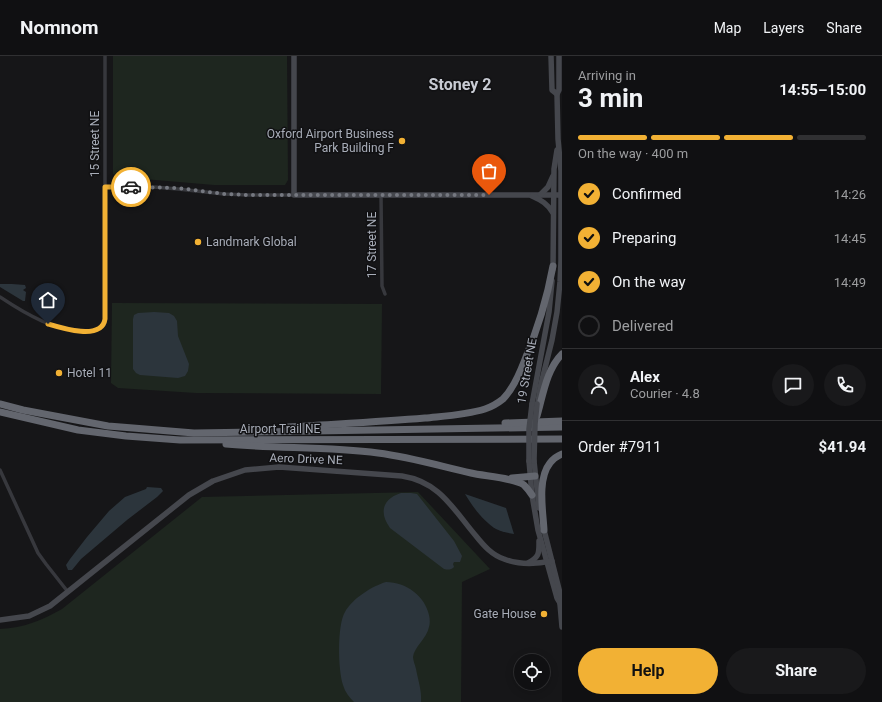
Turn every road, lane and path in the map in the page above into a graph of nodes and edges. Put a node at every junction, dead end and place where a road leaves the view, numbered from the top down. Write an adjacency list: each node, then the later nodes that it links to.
1 (105, 56): 9 (street, 15 Street NE)
2 (294, 56): 10 (street)
3 (551, 56): 5 (street, 19 Street NE)
4 (559, 56): 5 (street, 19 Street NE)
5 (557, 94): 6 (street, 19 Street NE)
6 (558, 139): 7 (street, 19 Street NE); 8 (street, 19 Street NE)
7 (554, 174): 12 (street); 13 (street, 19 Street NE)
8 (561, 180): 14 (street, 19 Street NE)
9 (105, 187): 10 (street); 20 (street, 15 Street NE)
10 (294, 195): 11 (street)
11 (381, 195): 15 (street); 19 (street, 17 Street NE)
12 (540, 195): 13 (street); 15 (street)
13 (554, 195): 14 (street); 16 (street, 19 Street NE)
14 (561, 195): 17 (street, 19 Street NE)
15 (532, 196): 16 (street)
16 (554, 214): 18 (street, 19 Street NE)
17 (561, 214): 24 (street, 19 Street NE)
18 (553, 266): 24 (street, 19 Street NE); 33 (highway)
19 (385, 294)
20 (0, 297)
21 (562, 354): 24 (highway)
22 (0, 399): 29 (highway)
23 (0, 404): 29 (highway, Airport Trail NE)
24 (537, 404): 27 (highway, bridge); 37 (street, 19 Street NE, bridge)
25 (0, 412): 32 (highway, Airport Trail NE)
26 (0, 416): 32 (highway)
27 (535, 420): 37 (street, 19 Street NE, bridge)
28 (562, 421): 31 (highway)
29 (108, 426): 33 (highway, Airport Trail NE)
30 (562, 428): 31 (highway, Airport Trail NE)
31 (429, 429): 33 (highway, Airport Trail NE)
32 (78, 430): 35 (highway, Airport Trail NE)
33 (194, 433)
34 (562, 439): 35 (highway, Airport Trail NE)
35 (180, 440): 40 (highway)
36 (562, 454): 42 (highway)
37 (532, 461): 39 (street, 19 Street NE)
38 (0, 470): 45 (street)
39 (532, 476): 40 (highway); 41 (street, 19 Street NE); 42 (street, 19 Street NE)
40 (497, 478): 41 (highway)
41 (532, 495): 42 (street, 19 Street NE)
42 (541, 530): 43 (street, 19 Street NE); 44 (street)
43 (550, 561): 44 (street, Aero Drive NE); 47 (street, 19 Street NE)
44 (527, 563): 45 (street, Aero Drive NE)
45 (69, 592): 46 (street, Aero Drive NE)
46 (0, 620)
47 (562, 627)

